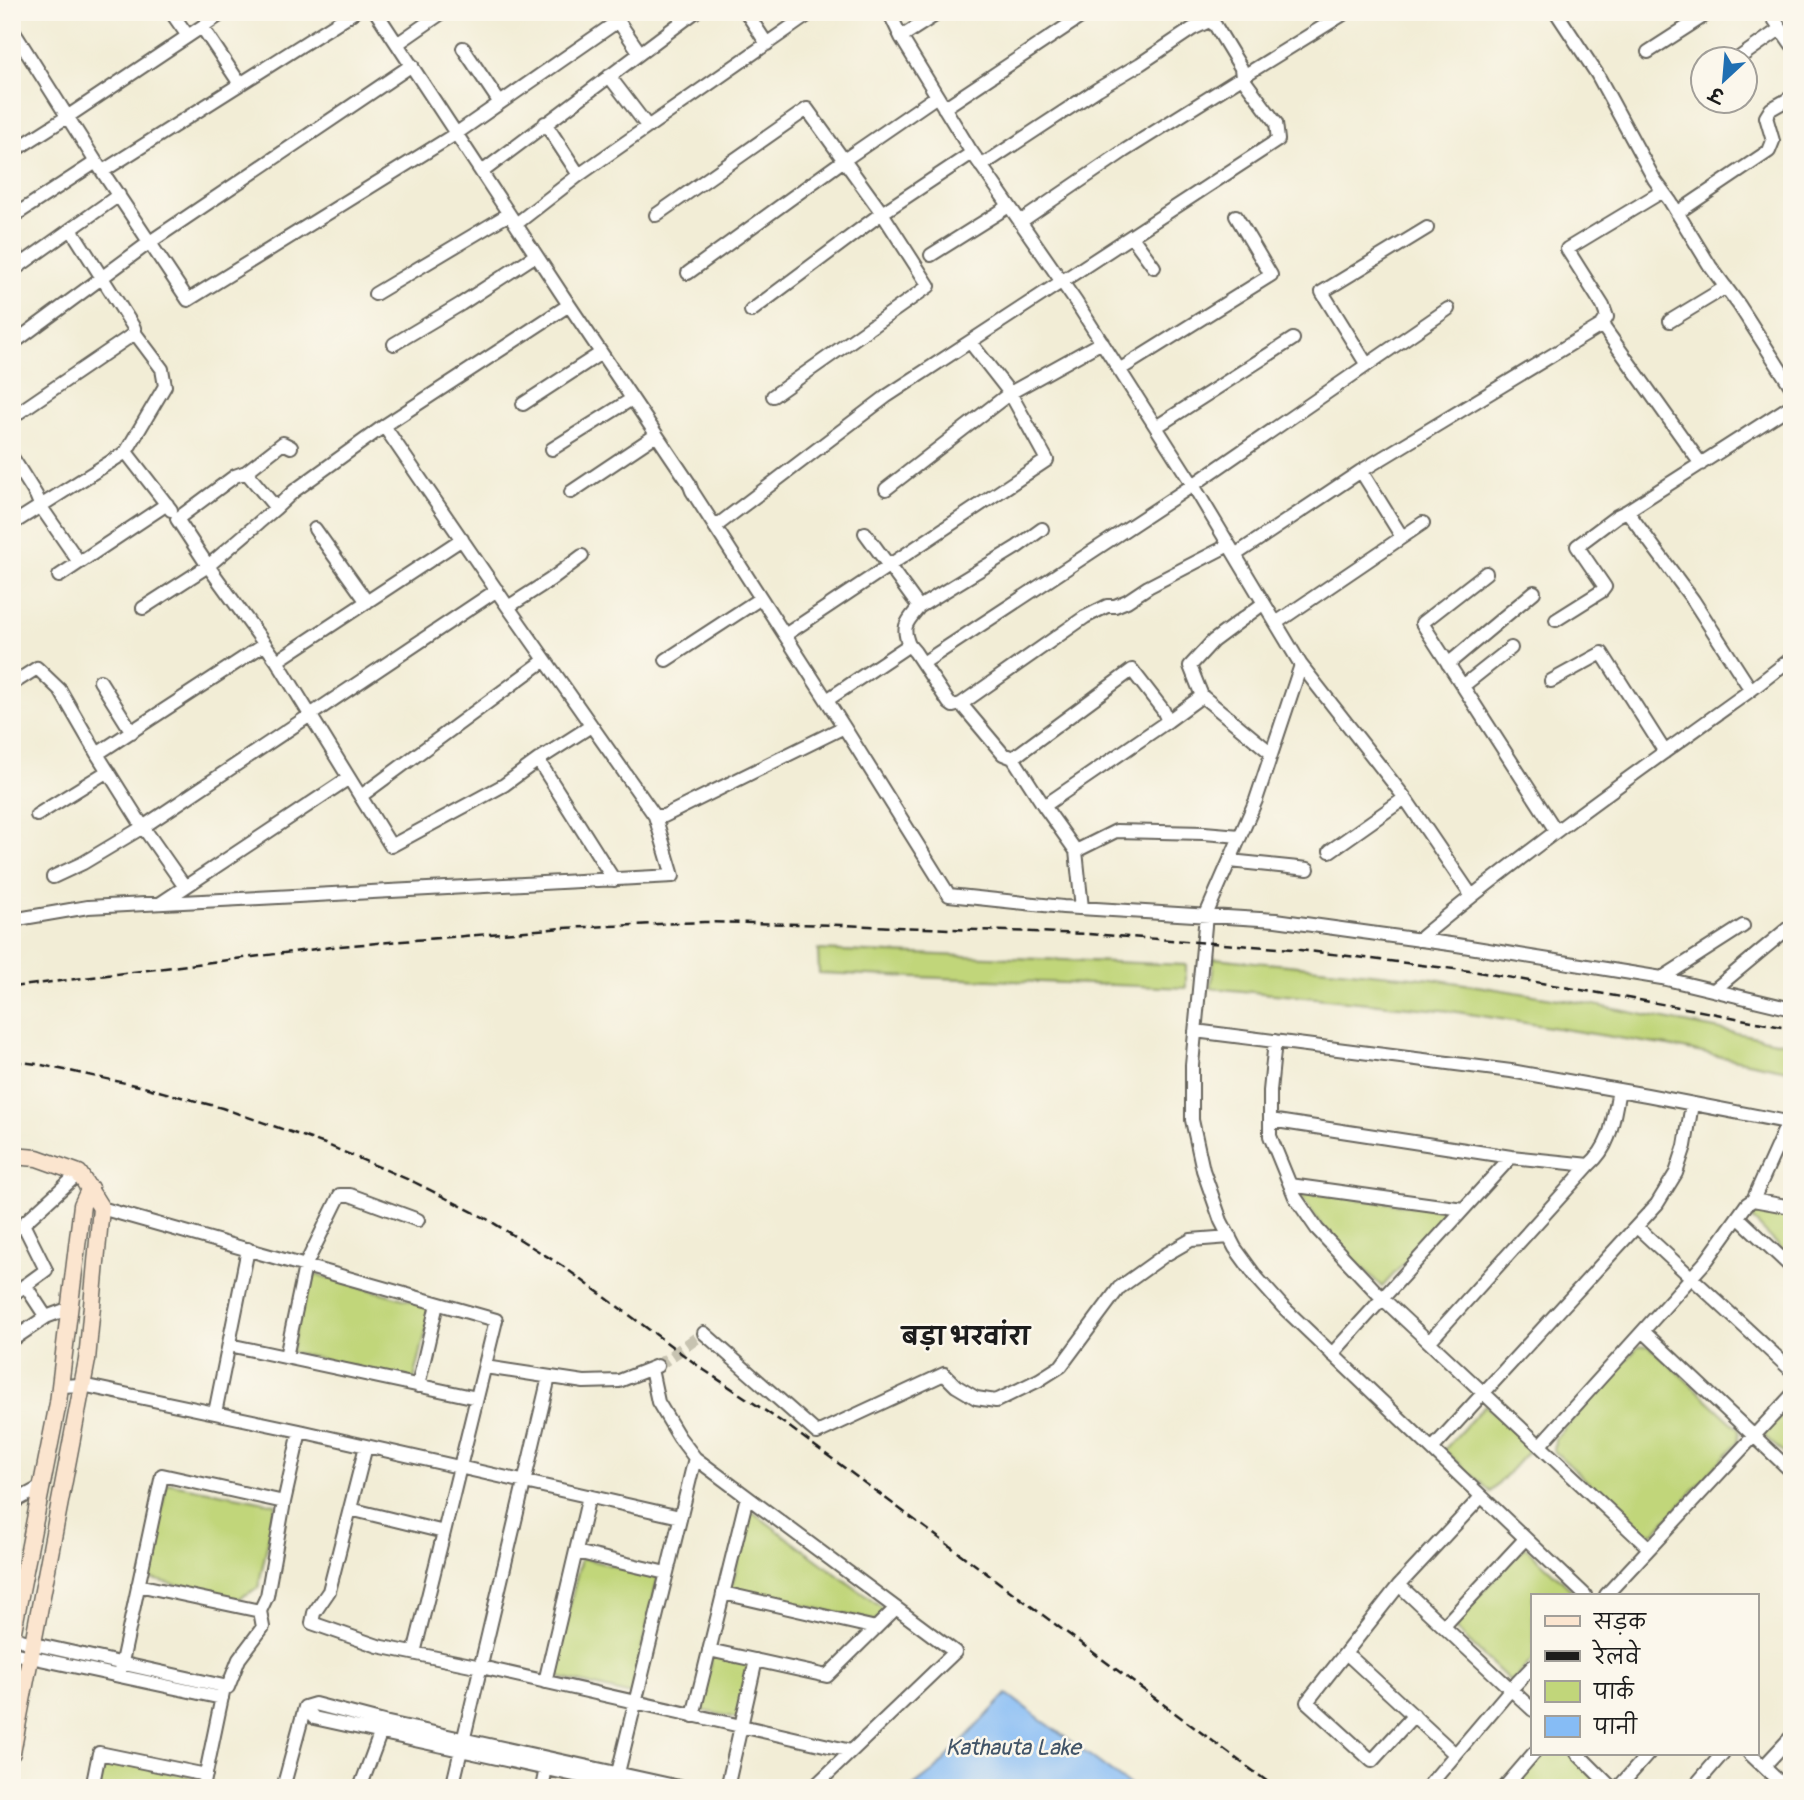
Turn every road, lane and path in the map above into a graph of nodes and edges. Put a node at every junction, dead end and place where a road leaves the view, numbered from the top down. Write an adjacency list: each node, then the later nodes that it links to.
1 (171, 12): 20 (street)
2 (224, 12): 17 (street)
3 (354, 12): 32 (street)
4 (376, 12): 22 (street)
5 (443, 12): 22 (street)
6 (695, 12): 28 (street)
7 (746, 12): 23 (street)
8 (812, 12): 23 (street)
9 (889, 12): 21 (street)
10 (940, 12): 21 (street)
11 (1088, 12): 36 (street)
12 (1344, 12): 31 (street)
13 (1556, 12): 48 (street)
14 (1710, 12): 27 (street)
15 (1769, 12): 19 (street)
16 (615, 17): 28 (street); 35 (street)
17 (202, 27): 20 (street); 32 (street)
18 (12, 29): 37 (street)
19 (1780, 29): 24 (street); 25 (street)
20 (188, 36): 37 (street)
21 (901, 37): 33 (street)
22 (397, 44): 29 (street)
23 (766, 44): 39 (street)
24 (1792, 45)
25 (1756, 46)
26 (463, 48): 35 (street)
27 (1648, 52)
28 (640, 53): 30 (street)
29 (412, 65): 40 (street); 61 (street)
30 (609, 76): 38 (street); 39 (street)
31 (1242, 76): 44 (street); 57 (street); 60 (street)
32 (240, 84): 45 (street)
33 (937, 96): 36 (street); 43 (street)
34 (1792, 97): 51 (street)
35 (500, 103): 40 (street)
36 (944, 108): 42 (street)
37 (67, 117): 41 (street); 45 (street)
38 (545, 123): 46 (street); 47 (street)
39 (648, 127): 47 (street)
40 (457, 133): 46 (street); 61 (street)
41 (12, 152)
42 (972, 153): 44 (street); 52 (street)
43 (844, 160): 52 (street); 53 (street); 67 (street)
44 (981, 166): 50 (street)
45 (99, 167): 49 (street); 55 (street)
46 (482, 172): 56 (street)
47 (579, 175): 56 (street)
48 (1663, 191): 51 (street); 76 (street)
49 (119, 195): 59 (street); 61 (street)
50 (1009, 205): 57 (street); 64 (street)
51 (1677, 213): 70 (street)
52 (881, 214): 74 (street); 88 (street)
53 (656, 215)
54 (1236, 216): 85 (street)
55 (12, 217)
56 (512, 219): 63 (street); 71 (street)
57 (1020, 222): 69 (street)
58 (1427, 228): 84 (street)
59 (71, 229): 66 (street); 68 (street)
60 (1132, 237): 65 (street); 69 (street)
61 (149, 242): 68 (street)
62 (12, 248): 66 (street)
63 (536, 255): 72 (street); 82 (street)
64 (931, 255)
65 (1154, 267)
66 (17, 268)
67 (688, 273)
68 (102, 278): 77 (street); 78 (street)
69 (1063, 282): 80 (street); 81 (street)
70 (1726, 287): 75 (street); 86 (street)
71 (375, 294)
72 (569, 305): 83 (street); 93 (street)
73 (1448, 309): 84 (street)
74 (751, 311)
75 (1670, 321)
76 (1602, 325): 100 (street); 101 (street)
77 (135, 333): 92 (street); 98 (street)
78 (13, 340)
79 (1293, 340): 94 (street)
80 (970, 342): 87 (street); 113 (street)
81 (1102, 342): 85 (street); 87 (street)
82 (394, 344)
83 (601, 353): 89 (street); 90 (street)
84 (1367, 365): 103 (street)
85 (1119, 370): 94 (street)
86 (1792, 388)
87 (1010, 393): 104 (street); 122 (street)
88 (773, 396)
89 (632, 399): 95 (street); 97 (street)
90 (523, 404)
91 (1792, 405): 100 (street)
92 (12, 417)
93 (384, 426): 108 (street); 118 (street)
94 (1156, 427): 103 (street)
95 (656, 435): 105 (street); 113 (street)
96 (291, 447): 102 (street)
97 (552, 449)
98 (126, 452): 106 (street); 107 (street)
99 (12, 457): 107 (street)
100 (1701, 464): 109 (street)
101 (1361, 471): 117 (street); 119 (street)
102 (246, 472): 108 (street); 110 (street)
103 (1193, 485): 119 (street); 144 (street)
104 (886, 489)
105 (571, 492)
106 (167, 504): 110 (street); 121 (street)
107 (41, 507): 112 (street); 121 (street)
108 (276, 509): 123 (street)
109 (1627, 511): 134 (street); 151 (street)
110 (177, 519): 123 (street)
111 (1423, 523): 117 (street)
112 (12, 524)
113 (715, 527): 128 (street)
114 (315, 529): 129 (street)
115 (1042, 529): 132 (street)
116 (866, 533): 122 (street)
117 (1402, 537): 135 (street)
118 (462, 539): 126 (street); 129 (street)
119 (1232, 550): 130 (street); 154 (street)
120 (582, 556): 131 (street)
121 (79, 562): 125 (street)
122 (889, 565): 132 (street); 136 (street)
123 (208, 566): 133 (street); 137 (street)
124 (1486, 573): 145 (street)
125 (59, 576)
126 (497, 590): 131 (street); 155 (street)
127 (1534, 592): 145 (street)
128 (761, 598): 136 (street); 142 (street)
129 (367, 602): 143 (street)
130 (1264, 603): 135 (street); 152 (street)
131 (508, 607): 141 (street)
132 (919, 607): 138 (street)
133 (143, 608)
134 (1556, 620)
135 (1276, 623): 146 (street)
136 (785, 635): 153 (street)
137 (265, 644): 143 (street); 159 (street)
138 (909, 645): 144 (street); 153 (street)
139 (1511, 648): 150 (street)
140 (1792, 658): 151 (street)
141 (545, 660): 157 (street); 167 (street)
142 (666, 660)
143 (277, 661): 155 (street)
144 (923, 663): 154 (street)
145 (1448, 664): 150 (street)
146 (1301, 665): 161 (street); 168 (street)
147 (100, 681): 159 (street)
148 (1550, 681): 160 (street)
149 (12, 684): 162 (street)
150 (1463, 686): 173 (street)
151 (1751, 690): 160 (street)
152 (1202, 696): 156 (street); 161 (street)
153 (827, 700): 158 (street)
154 (961, 704): 163 (street)
155 (311, 715): 166 (street); 172 (street)
156 (1168, 721): 163 (street); 169 (street)
157 (591, 726): 164 (street); 171 (street)
158 (844, 727): 171 (street); 184 (street)
159 (132, 732): 162 (street)
160 (1665, 752): 173 (street)
161 (1270, 753): 174 (street)
162 (97, 754): 165 (street)
163 (1013, 758): 169 (street)
164 (538, 760): 167 (street); 180 (street)
165 (108, 771): 170 (street); 172 (street)
166 (349, 778): 167 (street); 181 (street)
167 (361, 796)
168 (1405, 798): 176 (street); 182 (street)
169 (1045, 806): 175 (street)
170 (37, 816)
171 (655, 816): 180 (street)
172 (143, 827): 179 (street); 181 (street)
173 (1556, 831): 182 (street)
174 (1240, 836): 175 (street); 177 (street)
175 (1076, 851): 184 (street)
176 (1330, 851)
177 (1230, 861): 178 (street); 185 (street)
178 (1308, 869)
179 (53, 877)
180 (614, 880): 183 (street)
181 (185, 887): 183 (street)
182 (1471, 895): 189 (street)
183 (161, 903): 186 (street)
184 (1082, 908): 185 (street)
185 (1206, 915): 189 (street); 193 (street)
186 (12, 920)
187 (1792, 925): 191 (street)
188 (1743, 926): 190 (street)
189 (1418, 940): 190 (street)
190 (1662, 978): 191 (street)
191 (1714, 990): 192 (street)
192 (1792, 1009)
193 (1195, 1031): 194 (street); 214 (street)
194 (1275, 1041): 195 (street); 197 (street)
195 (1619, 1090): 196 (street); 201 (street)
196 (1692, 1104): 198 (street); 212 (street)
197 (1270, 1120): 200 (street); 203 (street)
198 (1790, 1123): 205 (street)
199 (12, 1156): 202 (street)
200 (1511, 1157): 201 (street); 209 (street)
201 (1589, 1165): 229 (street)
202 (79, 1173): 204 (street); 213 (street)
203 (1290, 1185): 209 (street); 221 (street)
204 (90, 1188): 206 (street); 208 (street)
205 (1753, 1200): 207 (street); 210 (street)
206 (82, 1205): 208 (street); 223 (street)
207 (1792, 1207)
208 (101, 1208): 215 (street); 225 (street)
209 (1464, 1209): 221 (street)
210 (1738, 1217): 217 (street); 218 (street)
211 (418, 1220): 216 (street)
212 (1637, 1227): 218 (street); 239 (street)
213 (18, 1228): 219 (street)
214 (1230, 1237): 227 (street); 231 (street)
215 (248, 1250): 216 (street); 230 (street)
216 (305, 1266): 222 (street); 232 (street)
217 (1792, 1268)
218 (1691, 1278): 226 (street); 234 (street)
219 (25, 1285): 220 (street); 224 (street)
220 (12, 1295)
221 (1382, 1298): 229 (street); 231 (street)
222 (437, 1304): 233 (street); 238 (street)
223 (69, 1315): 224 (street); 225 (street); 237 (street)
224 (46, 1317): 228 (street)
225 (90, 1325): 236 (street)
226 (1643, 1331): 244 (street); 245 (street)
227 (704, 1332)
228 (12, 1340)
229 (1429, 1342): 239 (street)
230 (229, 1345): 232 (street); 242 (street)
231 (1332, 1354): 247 (street)
232 (286, 1357): 238 (street)
233 (485, 1367): 235 (street); 241 (street)
234 (1792, 1371)
235 (549, 1377): 248 (street); 251 (street)
236 (82, 1385): 237 (street); 242 (street); 276 (street)
237 (61, 1386): 252 (street)
238 (418, 1386): 241 (street)
239 (1483, 1393): 245 (street); 247 (street)
240 (1792, 1395): 244 (street)
241 (477, 1398): 249 (street)
242 (215, 1413): 243 (street)
243 (300, 1431): 246 (street); 256 (street)
244 (1754, 1436): 250 (street); 262 (street)
245 (1541, 1445): 262 (street)
246 (366, 1446): 249 (street); 258 (street)
247 (1432, 1449): 255 (street)
248 (695, 1458): 254 (street); 259 (street)
249 (460, 1467): 251 (street); 260 (street)
250 (1792, 1472)
251 (525, 1482): 253 (street); 281 (street)
252 (43, 1486): 257 (street); 274 (street)
253 (589, 1496): 259 (street); 263 (street)
254 (747, 1497): 267 (street); 270 (street)
255 (1481, 1497): 261 (street); 265 (street)
256 (284, 1502): 266 (street); 271 (street)
257 (12, 1503)
258 (350, 1508): 260 (street); 278 (street)
259 (680, 1517): 264 (street)
260 (444, 1532): 278 (street)
261 (1525, 1539): 268 (street); 272 (street)
262 (1649, 1548): 269 (street)
263 (576, 1552): 264 (street); 284 (street)
264 (666, 1573): 287 (street)
265 (1399, 1585): 272 (street); 279 (street)
266 (138, 1586): 271 (street); 283 (street)
267 (723, 1593): 273 (street); 275 (street)
268 (1584, 1594)
269 (1607, 1594)
270 (896, 1608): 273 (street); 295 (street)
271 (260, 1611): 286 (street)
272 (1444, 1626): 285 (street)
273 (876, 1628): 280 (street)
274 (12, 1637): 276 (street)
275 (709, 1650): 280 (street); 290 (street)
276 (32, 1651): 277 (street); 283 (street); 296 (street)
277 (12, 1653)
278 (414, 1653): 281 (street)
279 (1346, 1653): 289 (street); 289 (street)
280 (756, 1660): 292 (street)
281 (481, 1667): 284 (street); 294 (street)
282 (1531, 1668): 285 (street)
283 (120, 1670): 286 (street)
284 (545, 1682): 287 (street)
285 (1511, 1689): 288 (street); 297 (street)
286 (225, 1690): 306 (street)
287 (635, 1703): 290 (street); 305 (street)
288 (1531, 1708)
289 (1413, 1715): 297 (street)
290 (693, 1716): 292 (street)
291 (382, 1727): 294 (street); 308 (street); 309 (street)
292 (741, 1727): 295 (street); 314 (street)
293 (1792, 1736): 303 (street)
294 (462, 1744): 304 (street); 305 (street); 310 (street)
295 (851, 1751): 315 (street)
296 (12, 1753)
297 (1455, 1754): 316 (street)
298 (1532, 1755): 317 (street)
299 (1579, 1755): 318 (street)
300 (1647, 1755): 319 (street)
301 (1721, 1755): 320 (street)
302 (1751, 1755): 303 (street)
303 (1764, 1766): 321 (street)
304 (546, 1768): 305 (street); 311 (street)
305 (616, 1778): 312 (street); 313 (street)
306 (204, 1781): 307 (street)
307 (92, 1788)
308 (282, 1788)
309 (360, 1788)
310 (452, 1788)
311 (542, 1788)
312 (634, 1788)
313 (684, 1788)
314 (727, 1788)
315 (813, 1788)
316 (1427, 1788)
317 (1504, 1788)
318 (1612, 1788)
319 (1618, 1788)
320 (1693, 1788)
321 (1786, 1788)

